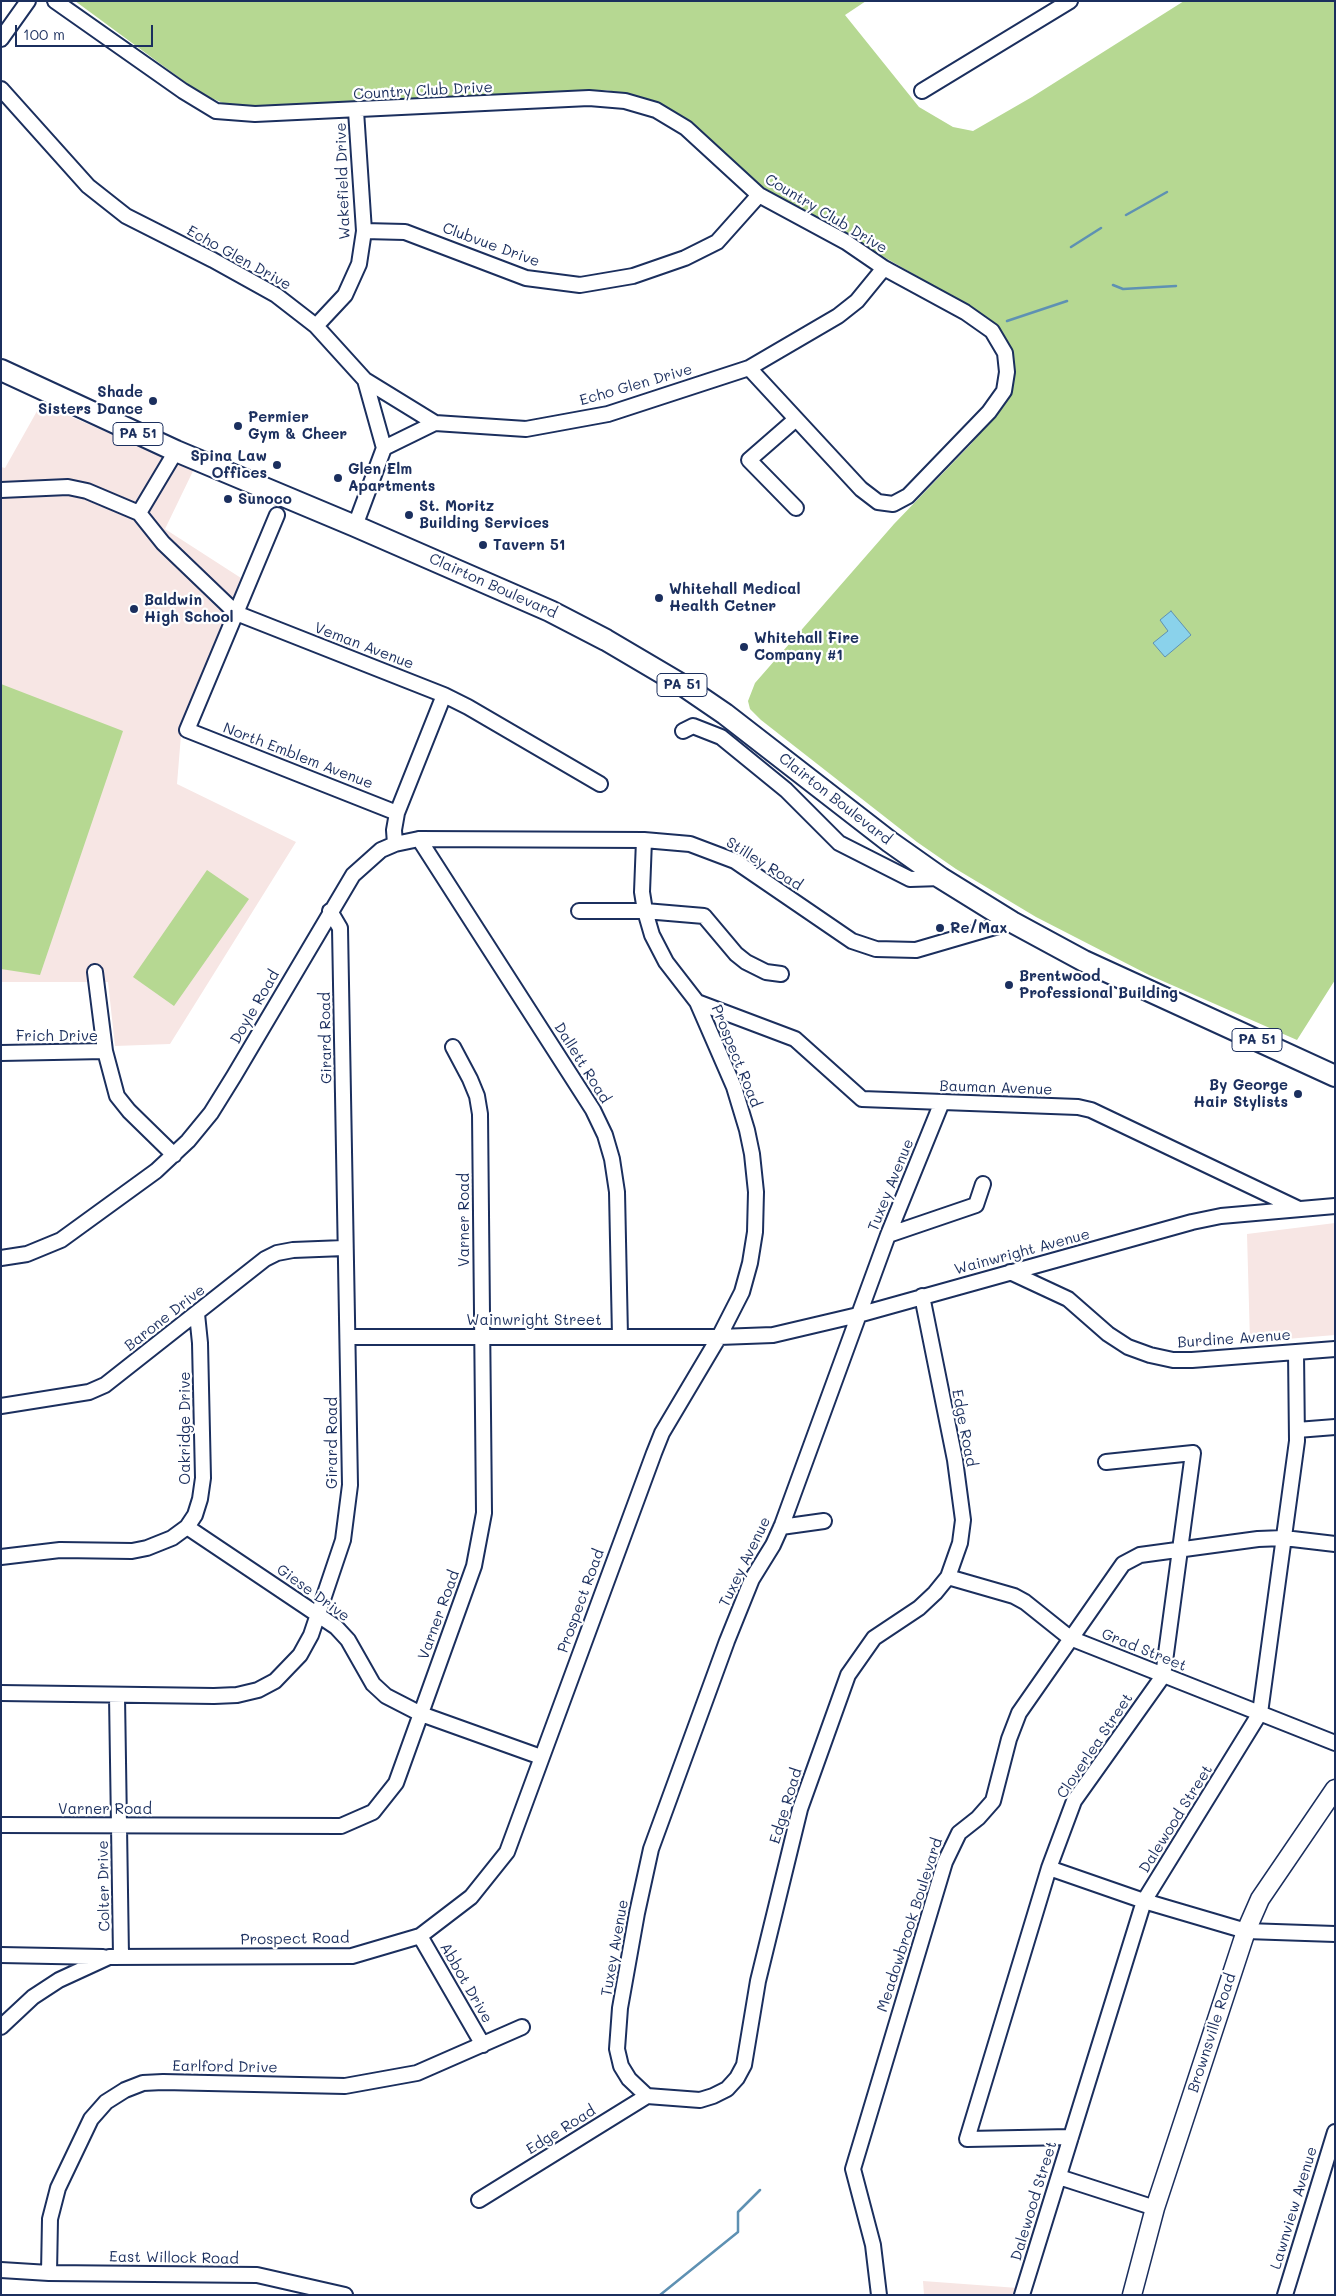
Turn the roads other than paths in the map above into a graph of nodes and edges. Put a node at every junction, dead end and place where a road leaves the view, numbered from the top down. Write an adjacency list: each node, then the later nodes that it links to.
1 (28, 1): 4 (street)
2 (55, 1): 7 (street, Country Club Drive)
3 (1070, 1): 6 (street)
4 (1, 39)
5 (1, 89): 11 (street, Echo Glen Drive)
6 (922, 91)
7 (356, 111): 8 (street, Country Club Drive); 9 (street, Wakefield Drive)
8 (759, 194): 9 (street, Clubvue Drive); 10 (street, Country Club Drive)
9 (364, 231): 11 (street, Wakefield Drive)
10 (884, 268): 12 (street, Echo Glen Drive); 15 (street, Country Club Drive)
11 (316, 326): 14 (street, Echo Glen Drive)
12 (749, 368): 15 (street, Country Club Drive); 16 (street, Echo Glen Drive)
13 (1, 370): 18 (highway, Clairton Boulevard / PA 51)
14 (365, 380): 16 (street, Echo Glen Drive); 17 (street)
15 (796, 419): 20 (street)
16 (435, 423): 17 (street)
17 (384, 448): 23 (street)
18 (176, 451): 21 (street); 23 (highway, Clairton Boulevard / PA 51)
19 (1, 490): 21 (street)
20 (796, 508)
21 (139, 513): 24 (street, Veman Avenue)
22 (277, 515): 24 (street)
23 (355, 526): 32 (highway, Clairton Boulevard / PA 51)
24 (236, 613): 25 (street, Veman Avenue); 28 (street, North Emblem Avenue)
25 (444, 695): 27 (street, Veman Avenue); 28 (street)
26 (682, 731): 32 (street, Clairton Boulevard)
27 (600, 784)
28 (397, 813): 31 (street)
29 (419, 839): 30 (street, Stilley Road); 31 (street, Stilley Road); 57 (street, Dallett Road)
30 (644, 840): 35 (street, Prospect Road); 36 (street, Stilley Road)
31 (395, 844): 33 (street, Doyle Road)
32 (941, 878): 36 (highway, Clairton Boulevard / PA 51)
33 (330, 911): 45 (street, Doyle Road); 50 (street, Girard Road)
34 (579, 911): 35 (street)
35 (645, 911): 38 (street); 39 (street, Prospect Road)
36 (1012, 922): 43 (highway, Clairton Boulevard / PA 51)
37 (95, 972): 41 (street)
38 (781, 974)
39 (697, 1002): 44 (street, Bauman Avenue); 59 (street, Prospect Road)
40 (453, 1047): 56 (street, Varner Road)
41 (105, 1051): 42 (street, Frich Drive); 45 (street, Frich Drive)
42 (1, 1053)
43 (1335, 1076)
44 (942, 1102): 48 (street, Bauman Avenue); 49 (street, Tuxey Avenue)
45 (174, 1154): 51 (street, Doyle Road)
46 (983, 1184): 49 (street)
47 (1335, 1206): 48 (street, Wainwright Avenue)
48 (1300, 1209): 52 (street, Wainwright Avenue)
49 (888, 1235): 55 (street, Tuxey Avenue)
50 (344, 1248): 54 (street, Barone Drive); 58 (street, Girard Road)
51 (1, 1258)
52 (1010, 1272): 53 (street, Wainwright Avenue); 61 (street, Burdine Avenue)
53 (922, 1296): 55 (street, Wainwright Avenue); 73 (street, Edge Road)
54 (197, 1314): 62 (street, Barone Drive); 67 (street, Oakridge Drive)
55 (858, 1315): 59 (street, Wainwright Avenue); 68 (street, Tuxey Avenue)
56 (481, 1336): 57 (street, Wainwright Street); 58 (street, Wainwright Street); 80 (street, Varner Road)
57 (620, 1336): 59 (street, Wainwright Street)
58 (348, 1337): 74 (street, Girard Road)
59 (719, 1337): 82 (street, Prospect Road)
60 (1335, 1349): 61 (street, Burdine Avenue)
61 (1296, 1352): 64 (street, Dalewood Street)
62 (1, 1406)
63 (1335, 1426): 64 (street)
64 (1297, 1430): 69 (street, Dalewood Street)
65 (1106, 1462): 71 (street, Cloverlea Street)
66 (824, 1521): 68 (street)
67 (187, 1527): 72 (street); 74 (street, Giese Drive)
68 (781, 1527): 96 (street, Tuxey Avenue)
69 (1284, 1538): 70 (street, Meadowbrook Boulevard); 71 (street, Meadowbrook Boulevard); 79 (street, Dalewood Street)
70 (1335, 1544)
71 (1180, 1550): 75 (street, Meadowbrook Boulevard); 76 (street, Cloverlea Street)
72 (1, 1557)
73 (948, 1577): 75 (street, Grad Street); 96 (street, Edge Road)
74 (319, 1614): 78 (street, Girard Road); 80 (street, Giese Drive)
75 (1070, 1638): 76 (street, Grad Street); 106 (street, Meadowbrook Boulevard)
76 (1163, 1676): 79 (street, Grad Street); 86 (street, Cloverlea Street)
77 (1, 1693): 78 (street, Girard Road)
78 (117, 1696): 85 (street, Colter Drive)
79 (1260, 1713): 81 (street, Grad Street); 87 (street, Dalewood Street)
80 (421, 1714): 82 (street, Giese Drive); 85 (street, Varner Road)
81 (1335, 1743)
82 (541, 1757): 90 (street, Prospect Road)
83 (1335, 1789): 88 (main road, Brownsville Road)
84 (1, 1825): 85 (street, Varner Road)
85 (119, 1825): 92 (street, Colter Drive)
86 (1049, 1868): 87 (street); 98 (street, Cloverlea Street)
87 (1144, 1902): 88 (street); 98 (street, Dalewood Street)
88 (1246, 1931): 89 (street); 102 (main road, Brownsville Road)
89 (1335, 1934)
90 (420, 1936): 92 (street, Prospect Road); 95 (street, Abbot Drive)
91 (1, 1955): 92 (street)
92 (115, 1957): 94 (street, Prospect Road)
93 (522, 2027): 95 (street, Earlford Drive)
94 (1, 2028)
95 (483, 2045): 104 (street, Earlford Drive)
96 (647, 2096): 101 (street, Edge Road)
97 (1335, 2132): 99 (street, Lawnview Avenue)
98 (1071, 2138): 100 (street, Dalewood Street)
99 (1331, 2159): 109 (street, Lawnview Avenue)
100 (1059, 2177): 102 (street); 107 (street, Dalewood Street)
101 (478, 2200)
102 (1155, 2208): 108 (main road, Brownsville Road)
103 (1, 2270): 104 (street, East Willock Road)
104 (49, 2273): 105 (street, East Willock Road)
105 (345, 2295)
106 (879, 2295)
107 (1022, 2295)
108 (1132, 2295)
109 (1285, 2295)

